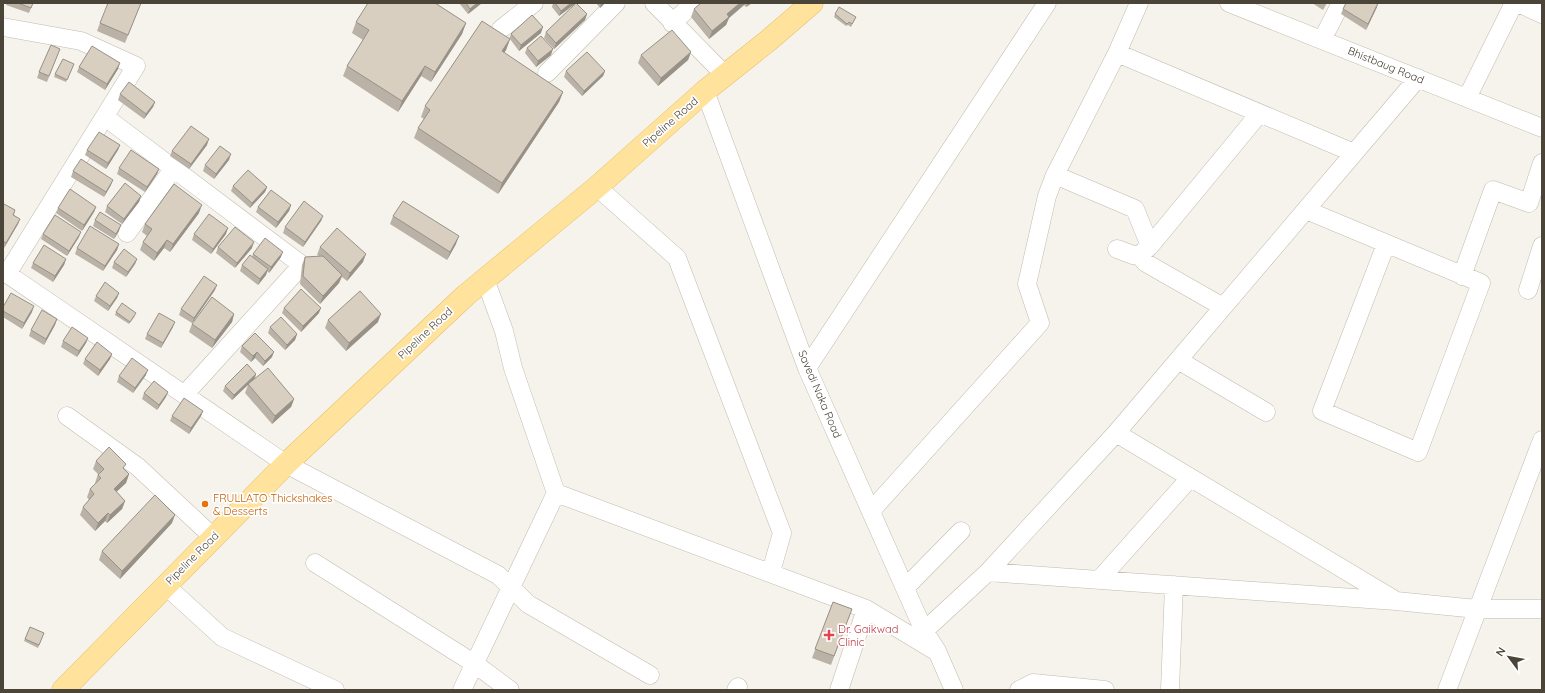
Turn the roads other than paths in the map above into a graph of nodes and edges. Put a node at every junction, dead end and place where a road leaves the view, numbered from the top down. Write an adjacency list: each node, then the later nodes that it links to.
1 (534, 3): 15 (street)
2 (616, 3): 18 (street)
3 (654, 3): 13 (street)
4 (694, 3): 13 (street)
5 (812, 3): 19 (main road, Pipeline Road)
6 (1047, 3): 44 (street)
7 (1139, 3): 17 (street)
8 (1342, 3): 16 (street)
9 (1514, 3): 22 (street)
10 (1518, 3): 12 (street)
11 (1238, 5): 16 (street, Bhistbaug Road)
12 (1542, 14)
13 (672, 23): 19 (street)
14 (3, 27): 24 (street)
15 (501, 29)
16 (1322, 40): 20 (street, Bhistbaug Road)
17 (1116, 53): 23 (street); 29 (street)
18 (547, 73)
19 (725, 75): 21 (main road, Pipeline Road)
20 (1418, 78): 22 (street, Bhistbaug Road); 26 (street)
21 (705, 91): 30 (main road, Pipeline Road); 44 (street, Savedi Naka Road)
22 (1467, 98): 25 (street, Bhistbaug Road)
23 (1259, 114): 26 (street); 37 (street)
24 (104, 117): 28 (street); 38 (street)
25 (1542, 128)
26 (1354, 153): 32 (street)
27 (1542, 163): 31 (street)
28 (173, 169): 33 (street); 45 (street)
29 (1055, 175): 37 (street); 53 (street)
30 (597, 187): 40 (main road, Pipeline Road); 57 (street)
31 (1535, 206): 39 (street)
32 (1306, 210): 34 (street); 42 (street)
33 (127, 233)
34 (1386, 244): 39 (street); 39 (street)
35 (1542, 246): 41 (street)
36 (1117, 249): 37 (street)
37 (1145, 251): 42 (street)
38 (5, 272): 45 (street)
39 (1462, 276)
40 (485, 279): 50 (main road, Pipeline Road); 52 (street)
41 (1528, 290)
42 (1223, 308): 43 (street)
43 (1178, 360): 46 (street); 48 (street)
44 (807, 368): 53 (street, Savedi Naka Road)
45 (185, 394): 50 (street)
46 (1266, 412)
47 (67, 416): 55 (street)
48 (1116, 433): 51 (street); 58 (street)
49 (1542, 440): 65 (street)
50 (286, 464): 55 (main road, Pipeline Road); 63 (street)
51 (1190, 478): 59 (street); 64 (street)
52 (556, 493): 57 (street); 63 (street)
53 (871, 511): 62 (street, Savedi Naka Road)
54 (961, 531): 62 (street)
55 (212, 537): 60 (main road, Pipeline Road)
56 (315, 563): 70 (street)
57 (771, 572): 67 (street)
58 (988, 572): 59 (street); 68 (street)
59 (1099, 580): 61 (street)
60 (165, 585): 72 (main road, Pipeline Road); 73 (street)
61 (1174, 585): 64 (street); 80 (street)
62 (905, 588): 68 (street, Savedi Naka Road)
63 (511, 589): 70 (street); 71 (street)
64 (1396, 601): 65 (street)
65 (1477, 609): 66 (street); 81 (street)
66 (1542, 609)
67 (866, 610): 69 (street); 76 (street)
68 (924, 631): 69 (street, Savedi Naka Road)
69 (937, 651): 77 (street, Savedi Naka Road)
70 (475, 664): 74 (street); 75 (street)
71 (650, 675)
72 (63, 690)
73 (335, 690)
74 (462, 690)
75 (510, 690)
76 (839, 690)
77 (954, 690)
78 (1019, 690): 79 (street)
79 (1105, 690)
80 (1170, 690)
81 (1447, 690)

